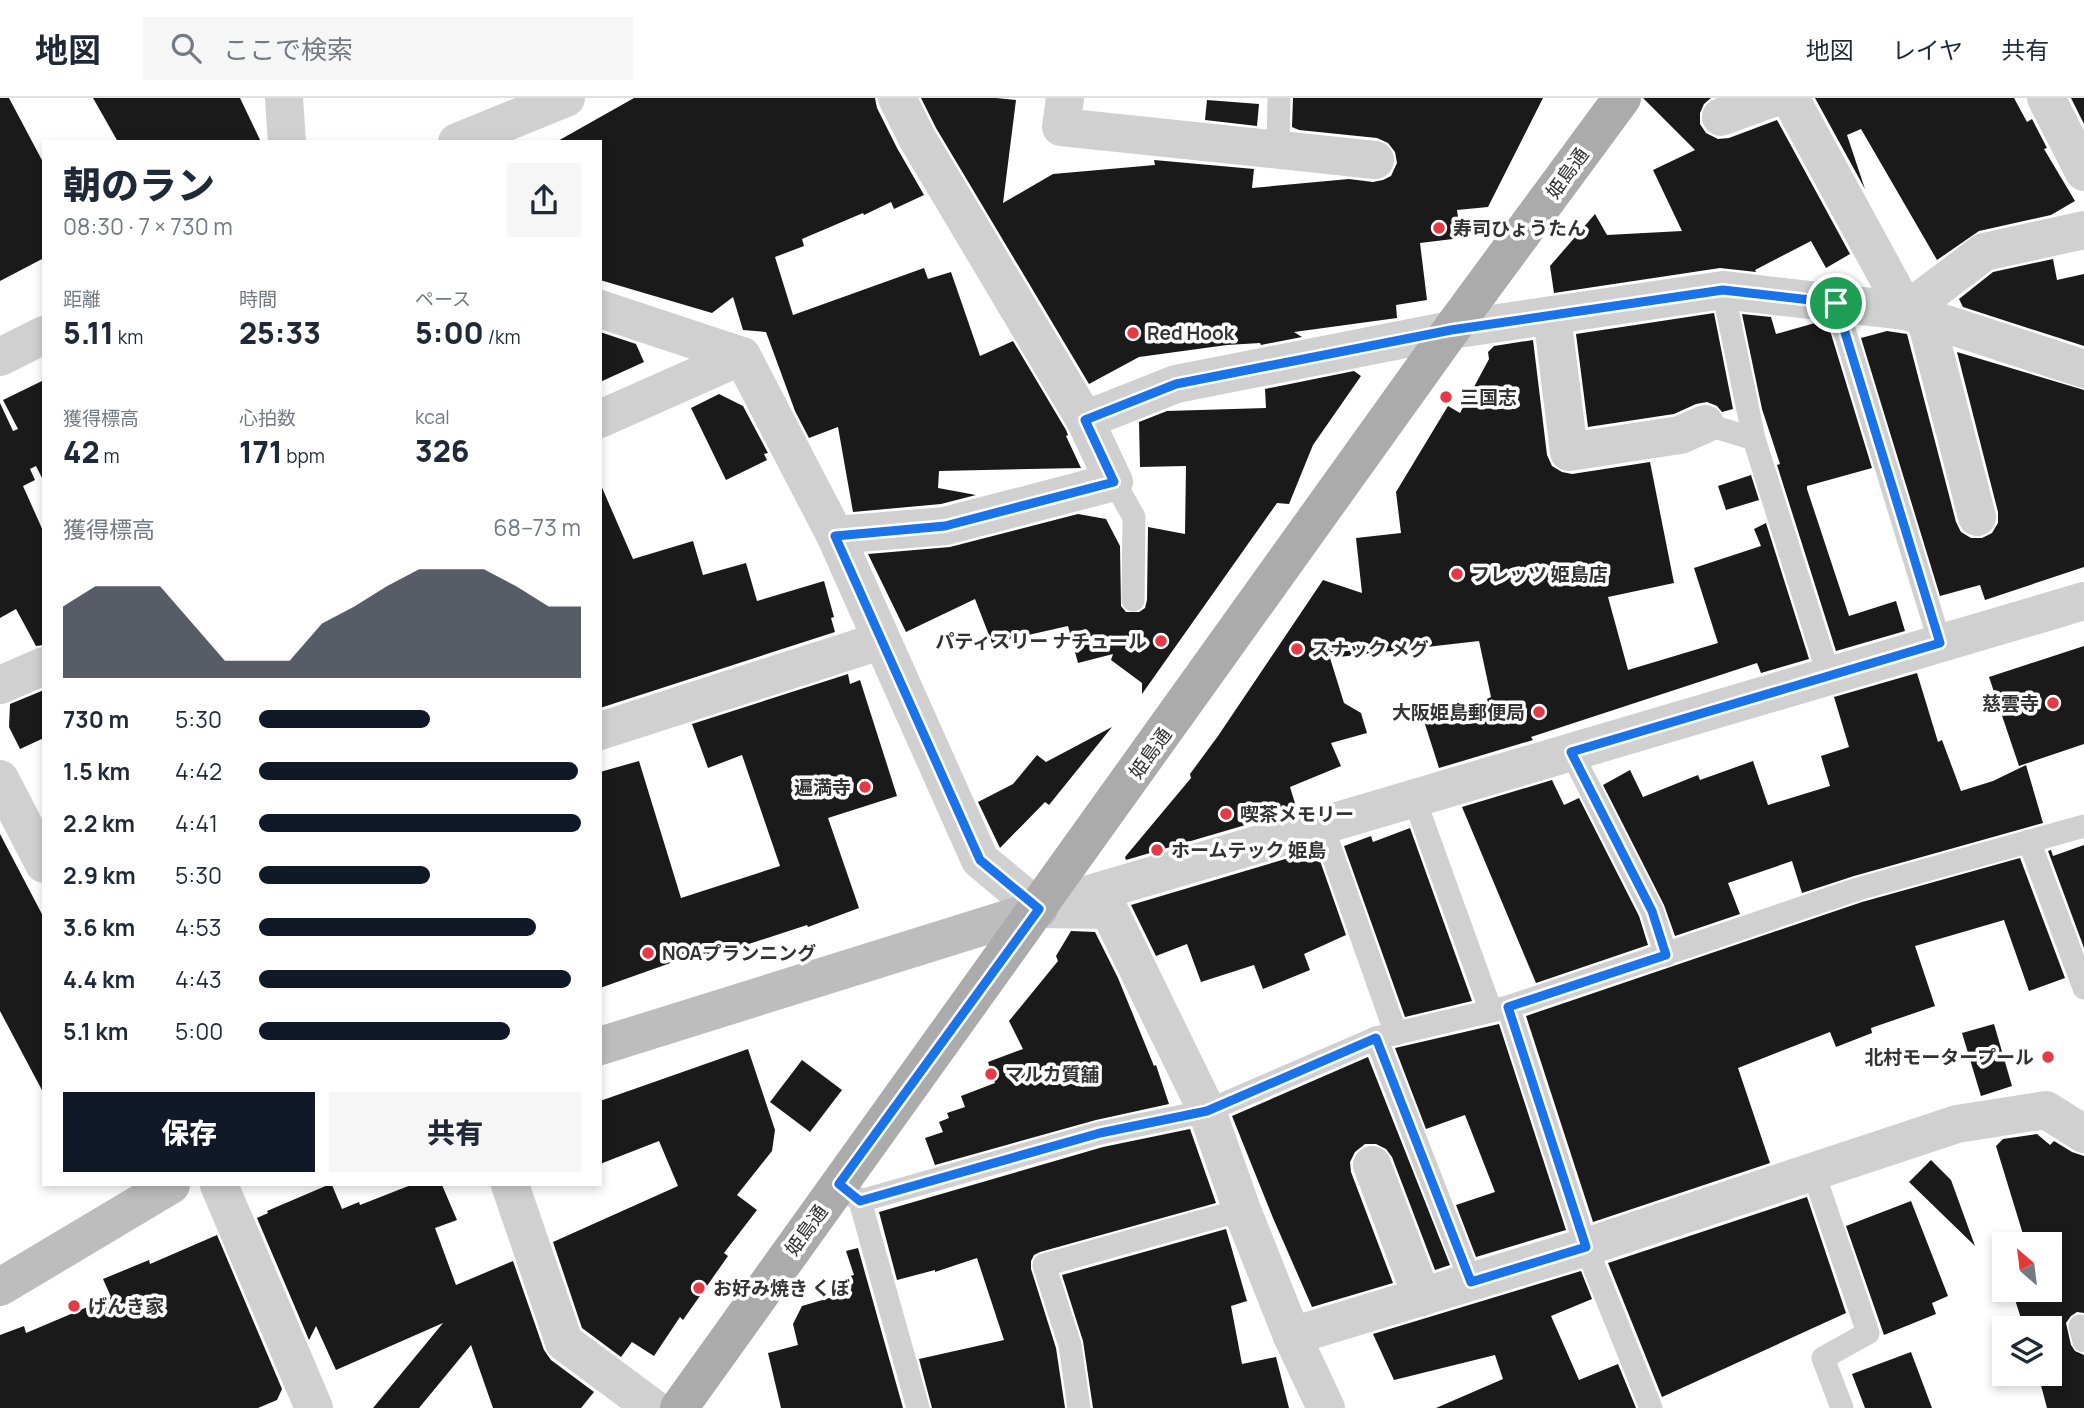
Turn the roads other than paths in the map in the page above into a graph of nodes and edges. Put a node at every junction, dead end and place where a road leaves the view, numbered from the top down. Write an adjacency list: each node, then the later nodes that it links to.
1 (284, 98): 11 (street)
2 (566, 98): 12 (street)
3 (897, 98): 28 (street)
4 (1065, 98): 13 (street)
5 (1279, 98): 13 (lane)
6 (1622, 98): 22 (main road, 姫島通)
7 (1773, 98): 10 (street)
8 (1790, 98): 20 (street)
9 (2046, 98): 15 (street)
10 (1721, 117)
11 (287, 140)
12 (462, 140)
13 (1278, 149): 14 (street)
14 (1375, 160)
15 (2084, 172)
16 (2084, 230): 20 (street)
17 (1723, 290): 18 (street); 21 (street); 30 (lane)
18 (1836, 303): 20 (street); 37 (lane)
19 (602, 310): 24 (street)
20 (1916, 313): 26 (street); 32 (street)
21 (1552, 315): 22 (street); 29 (street)
22 (1451, 330): 28 (street); 49 (main road, 姫島通)
23 (42, 336): 25 (street)
24 (743, 356): 27 (street); 33 (street)
25 (0, 357)
26 (2084, 369)
27 (602, 418)
28 (1085, 420): 31 (street)
29 (1705, 424): 30 (lane)
30 (1754, 439): 39 (lane)
31 (1114, 482): 33 (street); 34 (lane)
32 (1978, 517)
33 (835, 536): 36 (street)
34 (1133, 600)
35 (2084, 601): 37 (street)
36 (880, 641): 41 (street); 49 (street)
37 (1940, 643): 39 (street)
38 (42, 667): 40 (street)
39 (1829, 676): 42 (street)
40 (0, 685)
41 (602, 730)
42 (1571, 752): 44 (street); 50 (lane)
43 (0, 779): 48 (street)
44 (1414, 798): 45 (street); 52 (lane)
45 (1322, 825): 49 (street); 53 (lane)
46 (2084, 826): 47 (lane)
47 (2029, 841): 50 (lane); 51 (lane)
48 (42, 860)
49 (1039, 909): 54 (street); 55 (street); 62 (main road, 姫島通)
50 (1666, 955): 52 (lane)
51 (2084, 988)
52 (1500, 1009): 53 (lane); 64 (lane)
53 (1386, 1036): 55 (lane); 65 (lane)
54 (602, 1045)
55 (1207, 1111): 62 (lane); 63 (street)
56 (2084, 1134): 58 (street)
57 (1372, 1165): 67 (street)
58 (1813, 1171): 64 (street); 76 (lane)
59 (169, 1186): 66 (street)
60 (219, 1186): 69 (street)
61 (510, 1186): 70 (street)
62 (849, 1193): 71 (main road, 姫島通); 72 (lane)
63 (1242, 1210): 68 (street); 73 (lane)
64 (1586, 1247): 65 (street); 75 (lane)
65 (1471, 1282): 67 (street)
66 (0, 1287)
67 (1422, 1297): 68 (street)
68 (1292, 1336): 74 (street)
69 (315, 1408)
70 (653, 1408)
71 (679, 1408)
72 (918, 1408)
73 (1079, 1408)
74 (1326, 1408)
75 (1651, 1408)
76 (1842, 1408)

